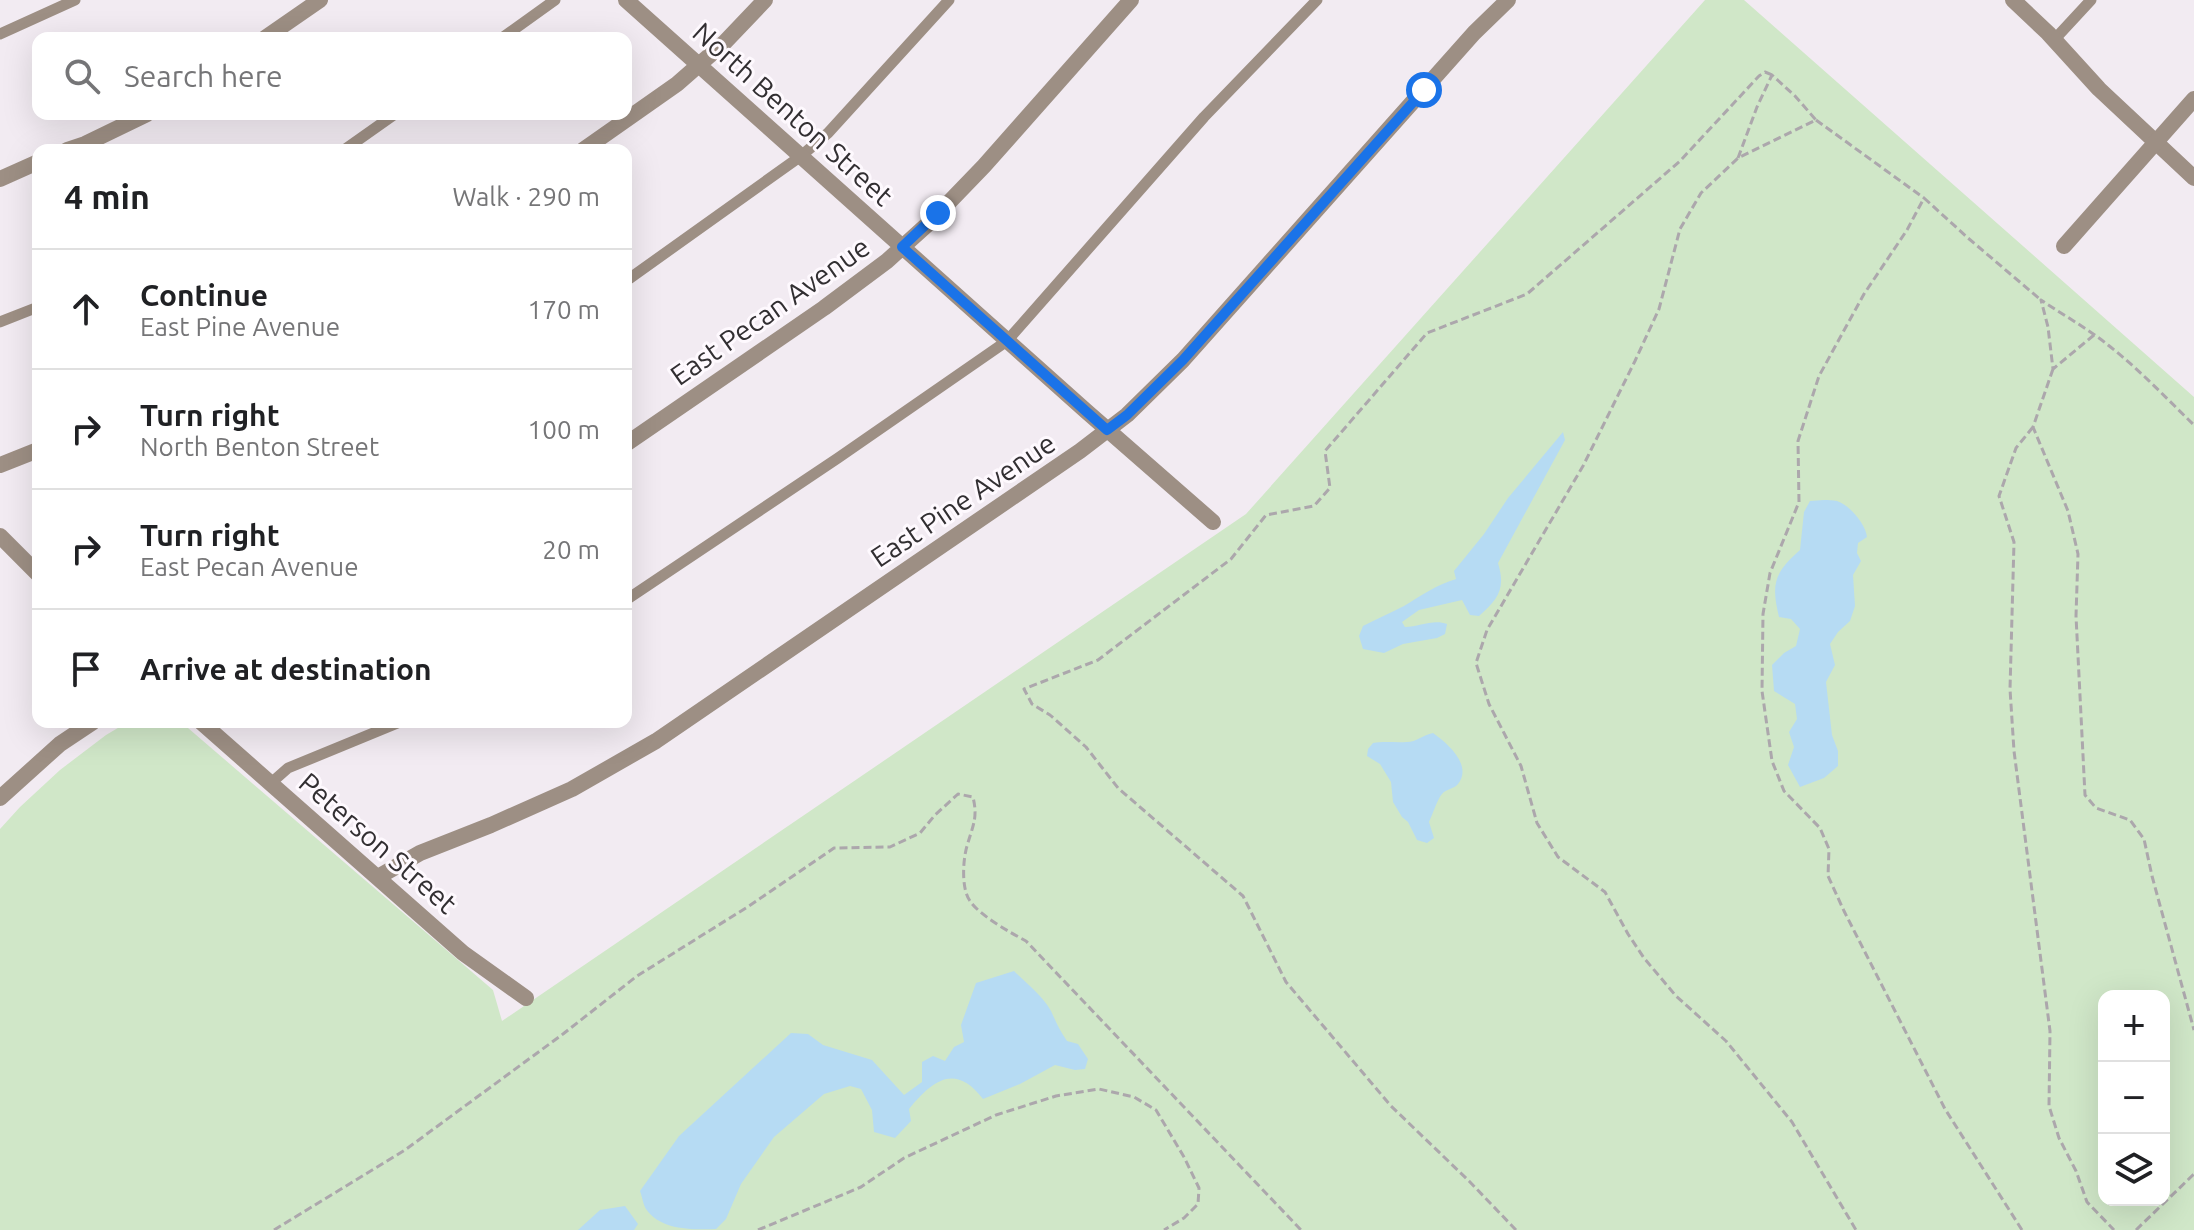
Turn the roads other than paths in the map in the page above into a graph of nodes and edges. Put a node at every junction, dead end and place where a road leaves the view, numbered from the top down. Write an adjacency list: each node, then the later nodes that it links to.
1 (75, 0): 14 (lane)
2 (320, 0): 12 (street)
3 (555, 0): 13 (lane)
4 (626, 0): 16 (street, North Benton Street)
5 (765, 0): 16 (street)
6 (949, 0): 26 (lane)
7 (1131, 0): 31 (street, East Pecan Avenue)
8 (1317, 0): 35 (lane)
9 (1508, 0): 36 (street, East Pine Avenue)
10 (2013, 0): 15 (street)
11 (2091, 0): 15 (lane)
12 (274, 32)
13 (510, 32)
14 (0, 34)
15 (2054, 40): 25 (street)
16 (699, 65): 18 (street); 26 (street, North Benton Street)
17 (2194, 99): 25 (street)
18 (632, 116)
19 (135, 120): 22 (street)
20 (386, 120): 23 (lane)
21 (626, 120): 24 (street)
22 (85, 144)
23 (352, 144)
24 (592, 144)
25 (2156, 144): 28 (street); 30 (street)
26 (801, 156): 31 (street, North Benton Street); 32 (lane)
27 (32, 165): 29 (street)
28 (2194, 178)
29 (0, 179)
30 (2064, 246)
31 (902, 247): 35 (street, North Benton Street); 37 (street, East Pecan Avenue)
32 (632, 277)
33 (32, 309): 34 (lane)
34 (0, 322)
35 (1007, 341): 36 (street, North Benton Street); 43 (lane)
36 (1107, 430): 40 (street, North Benton Street); 49 (street, East Pine Avenue)
37 (632, 440)
38 (32, 452): 39 (street)
39 (0, 465)
40 (1213, 522)
41 (0, 536): 42 (street)
42 (32, 568)
43 (632, 596)
44 (84, 728): 48 (street)
45 (208, 728): 47 (street, Peterson Street)
46 (385, 728): 47 (lane)
47 (271, 783): 49 (street, Peterson Street)
48 (0, 798)
49 (378, 877): 50 (street, Peterson Street)
50 (526, 998)

